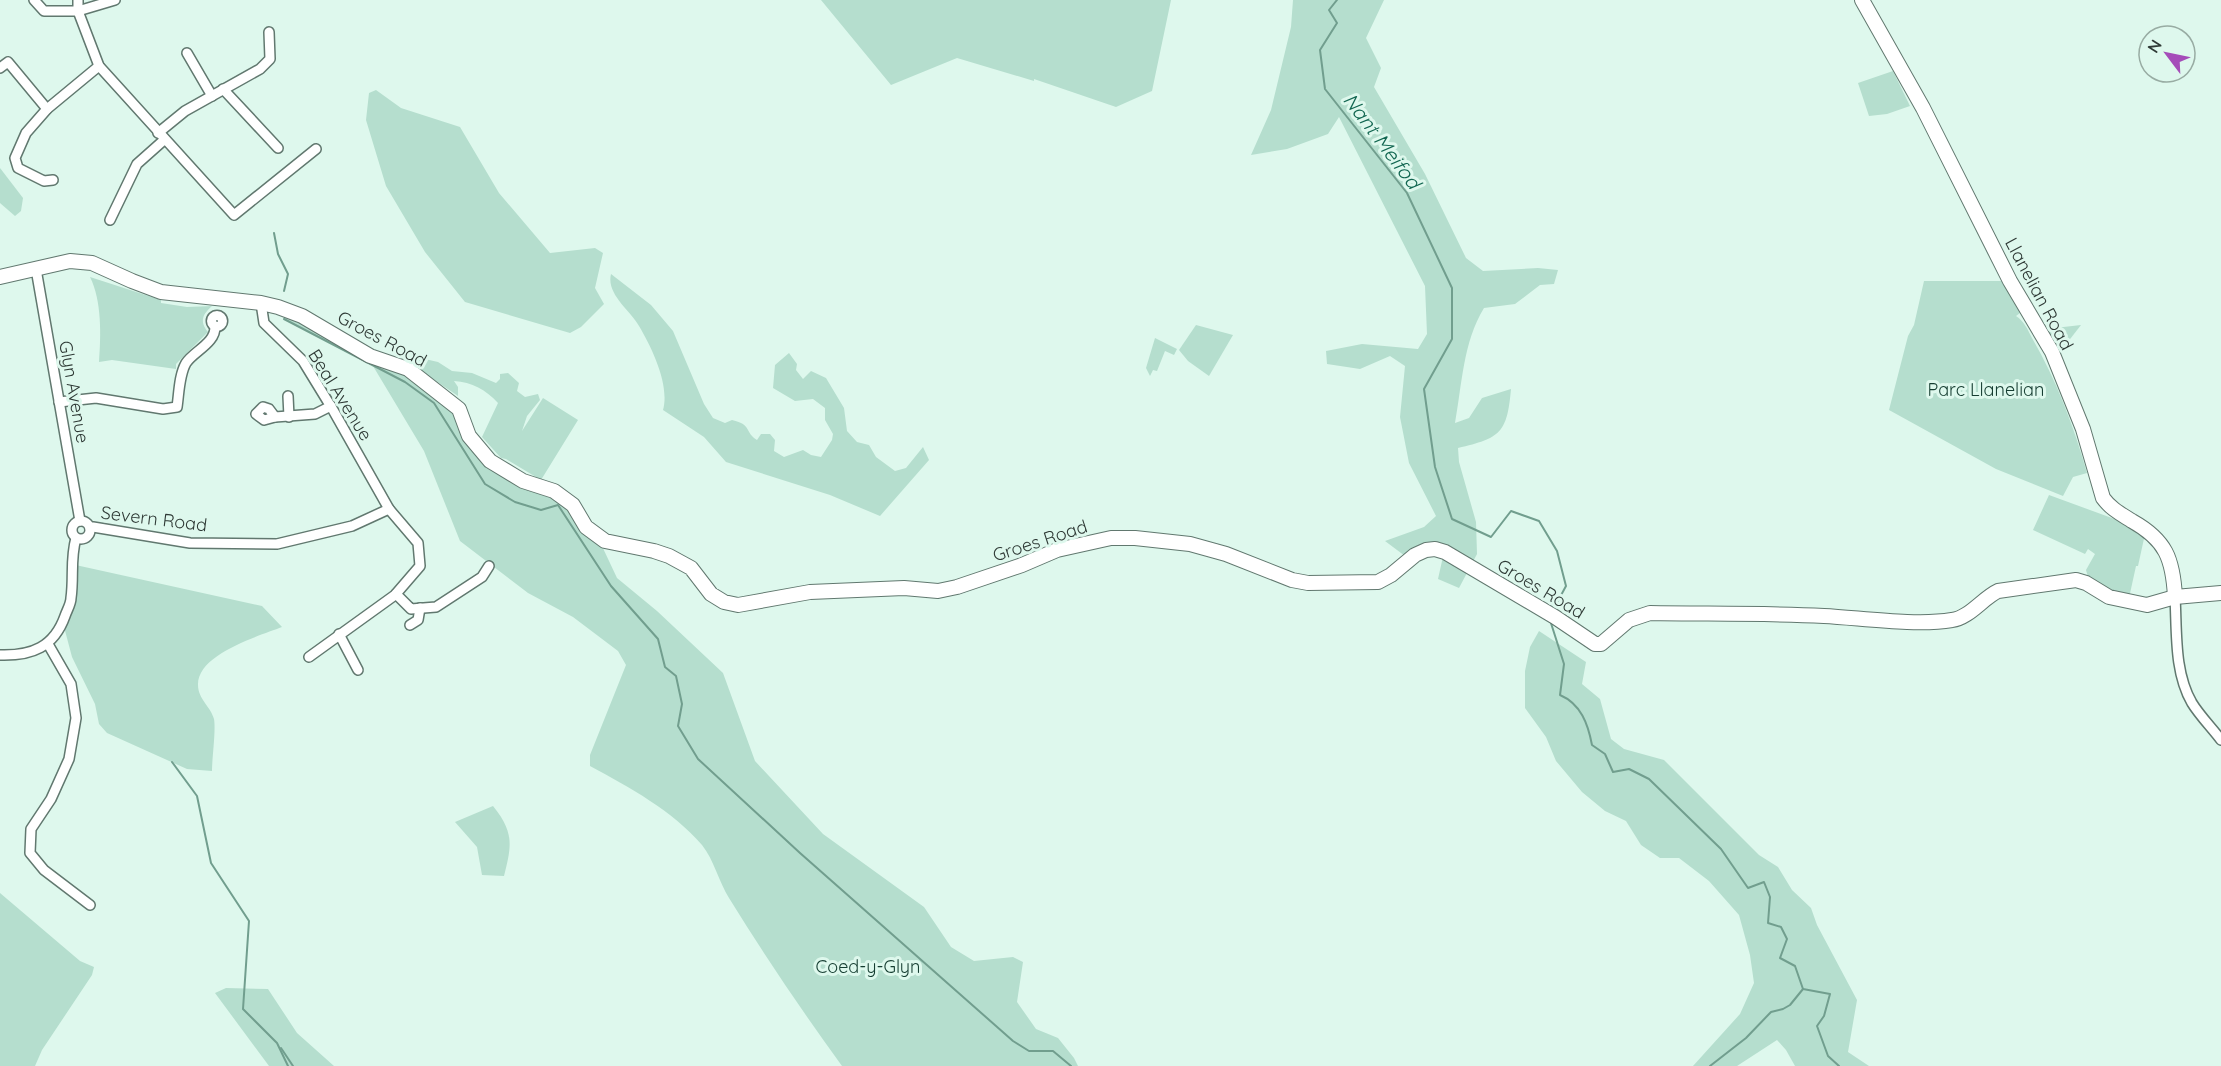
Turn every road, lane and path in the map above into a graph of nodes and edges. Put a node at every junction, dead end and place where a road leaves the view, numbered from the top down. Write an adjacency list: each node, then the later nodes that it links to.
1 (34, 0): 5 (street)
2 (78, 0): 5 (street)
3 (115, 0): 5 (street)
4 (1862, 0): 35 (street, Llanelian Road)
5 (78, 11): 10 (street)
6 (266, 38): 11 (street)
7 (187, 53): 12 (street)
8 (0, 54): 9 (street)
9 (4, 65): 13 (street)
10 (99, 66): 13 (street); 14 (street)
11 (223, 89): 12 (street); 15 (street)
12 (212, 96): 14 (street)
13 (47, 109): 17 (street)
14 (161, 136): 16 (street); 18 (street)
15 (278, 148)
16 (316, 149)
17 (53, 180)
18 (110, 220)
19 (36, 269): 20 (street, Groes Road); 21 (street, Groes Road); 24 (street, Glyn Avenue)
20 (0, 277)
21 (261, 303): 25 (street, Beal Avenue); 35 (street, Groes Road)
22 (215, 326): 24 (street)
23 (288, 396): 27 (street)
24 (59, 402): 29 (street, Glyn Avenue)
25 (331, 406): 27 (street); 28 (street, Beal Avenue)
26 (275, 417): 27 (street)
27 (289, 417)
28 (389, 508): 30 (street, Severn Road); 34 (street, Beal Avenue)
29 (80, 521): 30 (street); 31 (street)
30 (90, 528): 31 (street)
31 (76, 538): 39 (street)
32 (489, 566): 36 (street)
33 (2221, 593): 35 (street)
34 (396, 594): 36 (street); 38 (street, Beal Avenue)
35 (2175, 597): 43 (street)
36 (420, 608): 37 (street)
37 (410, 625)
38 (339, 634): 41 (street, Beal Avenue); 42 (street)
39 (48, 644): 40 (street); 44 (street)
40 (0, 655)
41 (309, 657)
42 (358, 670)
43 (2221, 740)
44 (90, 905)

